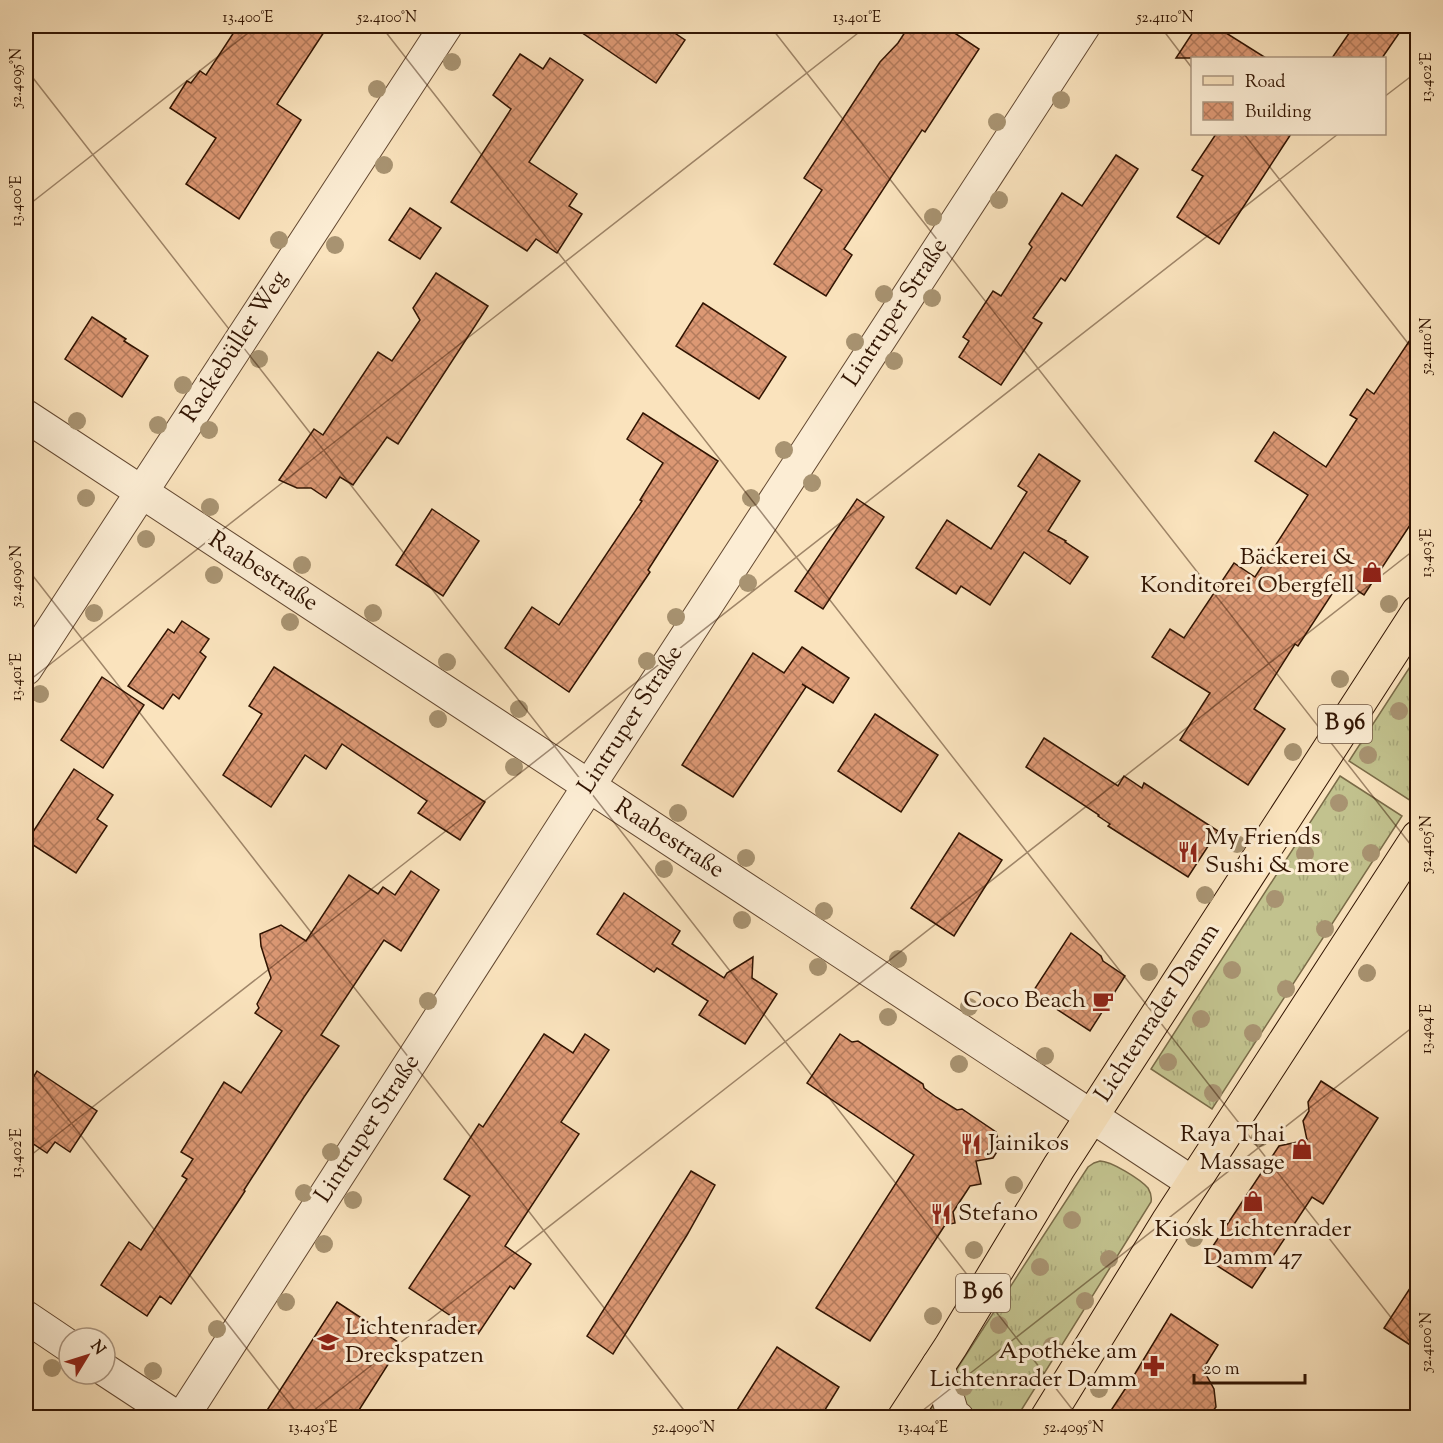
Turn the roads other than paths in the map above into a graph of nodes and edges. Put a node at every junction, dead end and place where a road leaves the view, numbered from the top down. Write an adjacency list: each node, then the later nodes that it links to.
1 (446, 26): 4 (street, Rackebüller Weg)
2 (1084, 26): 7 (street, Lintruper Straße)
3 (26, 416): 4 (street, Raabestraße)
4 (140, 492): 6 (street, Rackebüller Weg); 7 (street, Raabestraße)
5 (1418, 612): 9 (main road, Lichtenrader Damm / B 96)
6 (26, 669)
7 (589, 786): 9 (street, Raabestraße); 15 (street, Lintruper Straße)
8 (1415, 845): 10 (main road)
9 (1092, 1116): 10 (street, Raabestraße); 13 (main road, Lichtenrader Damm / B 96)
10 (1193, 1183): 18 (main road)
11 (26, 1317): 12 (street)
12 (57, 1338)
13 (938, 1365): 16 (main road, Lichtenrader Damm / B 96); 17 (street)
14 (117, 1378): 15 (street)
15 (180, 1418)
16 (904, 1418)
17 (958, 1418)
18 (1047, 1418)

